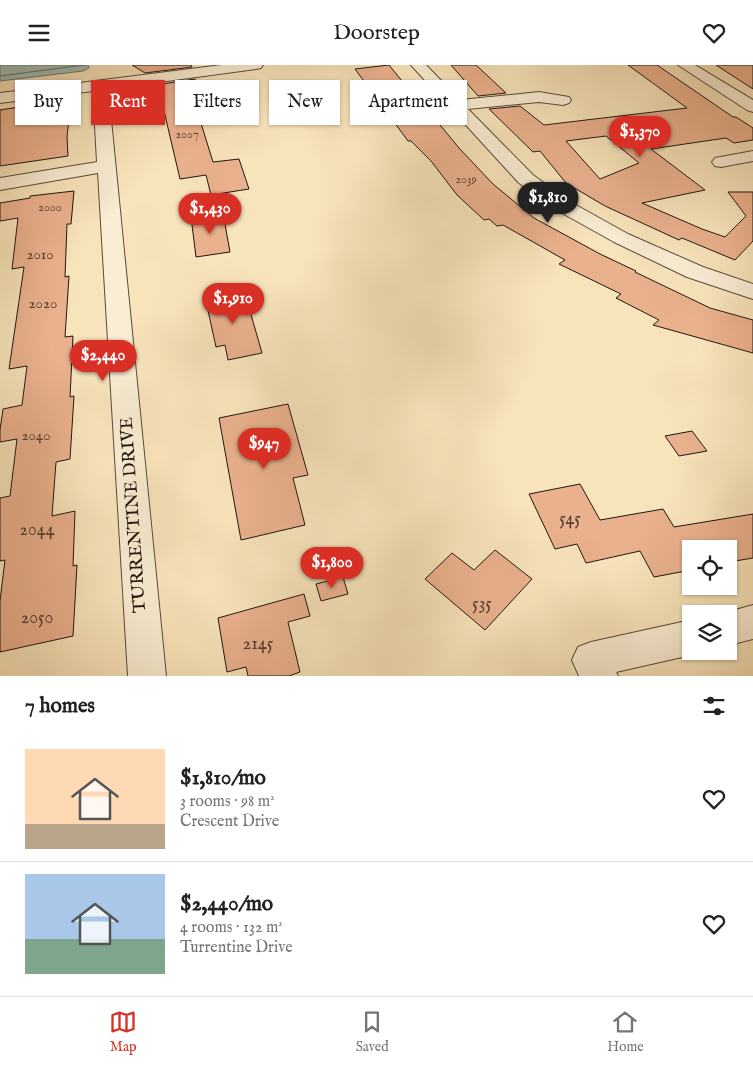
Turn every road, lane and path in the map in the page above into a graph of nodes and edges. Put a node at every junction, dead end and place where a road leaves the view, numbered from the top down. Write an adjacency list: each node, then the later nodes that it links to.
1 (256, 65): 4 (street)
2 (418, 65): 6 (street)
3 (686, 65): 11 (street)
4 (197, 68): 5 (street)
5 (124, 80)
6 (432, 80)
7 (91, 85): 8 (street)
8 (0, 98)
9 (563, 100): 10 (street)
10 (467, 104)
11 (753, 107)
12 (467, 117): 18 (street)
13 (104, 125): 16 (street, TURRENTINE DRIVE)
14 (753, 157): 15 (street)
15 (721, 161)
16 (107, 166): 17 (street); 22 (street, TURRENTINE DRIVE)
17 (0, 184)
18 (753, 292)
19 (753, 622): 20 (street)
20 (737, 626)
21 (682, 639): 23 (street)
22 (147, 676)
23 (599, 676)

